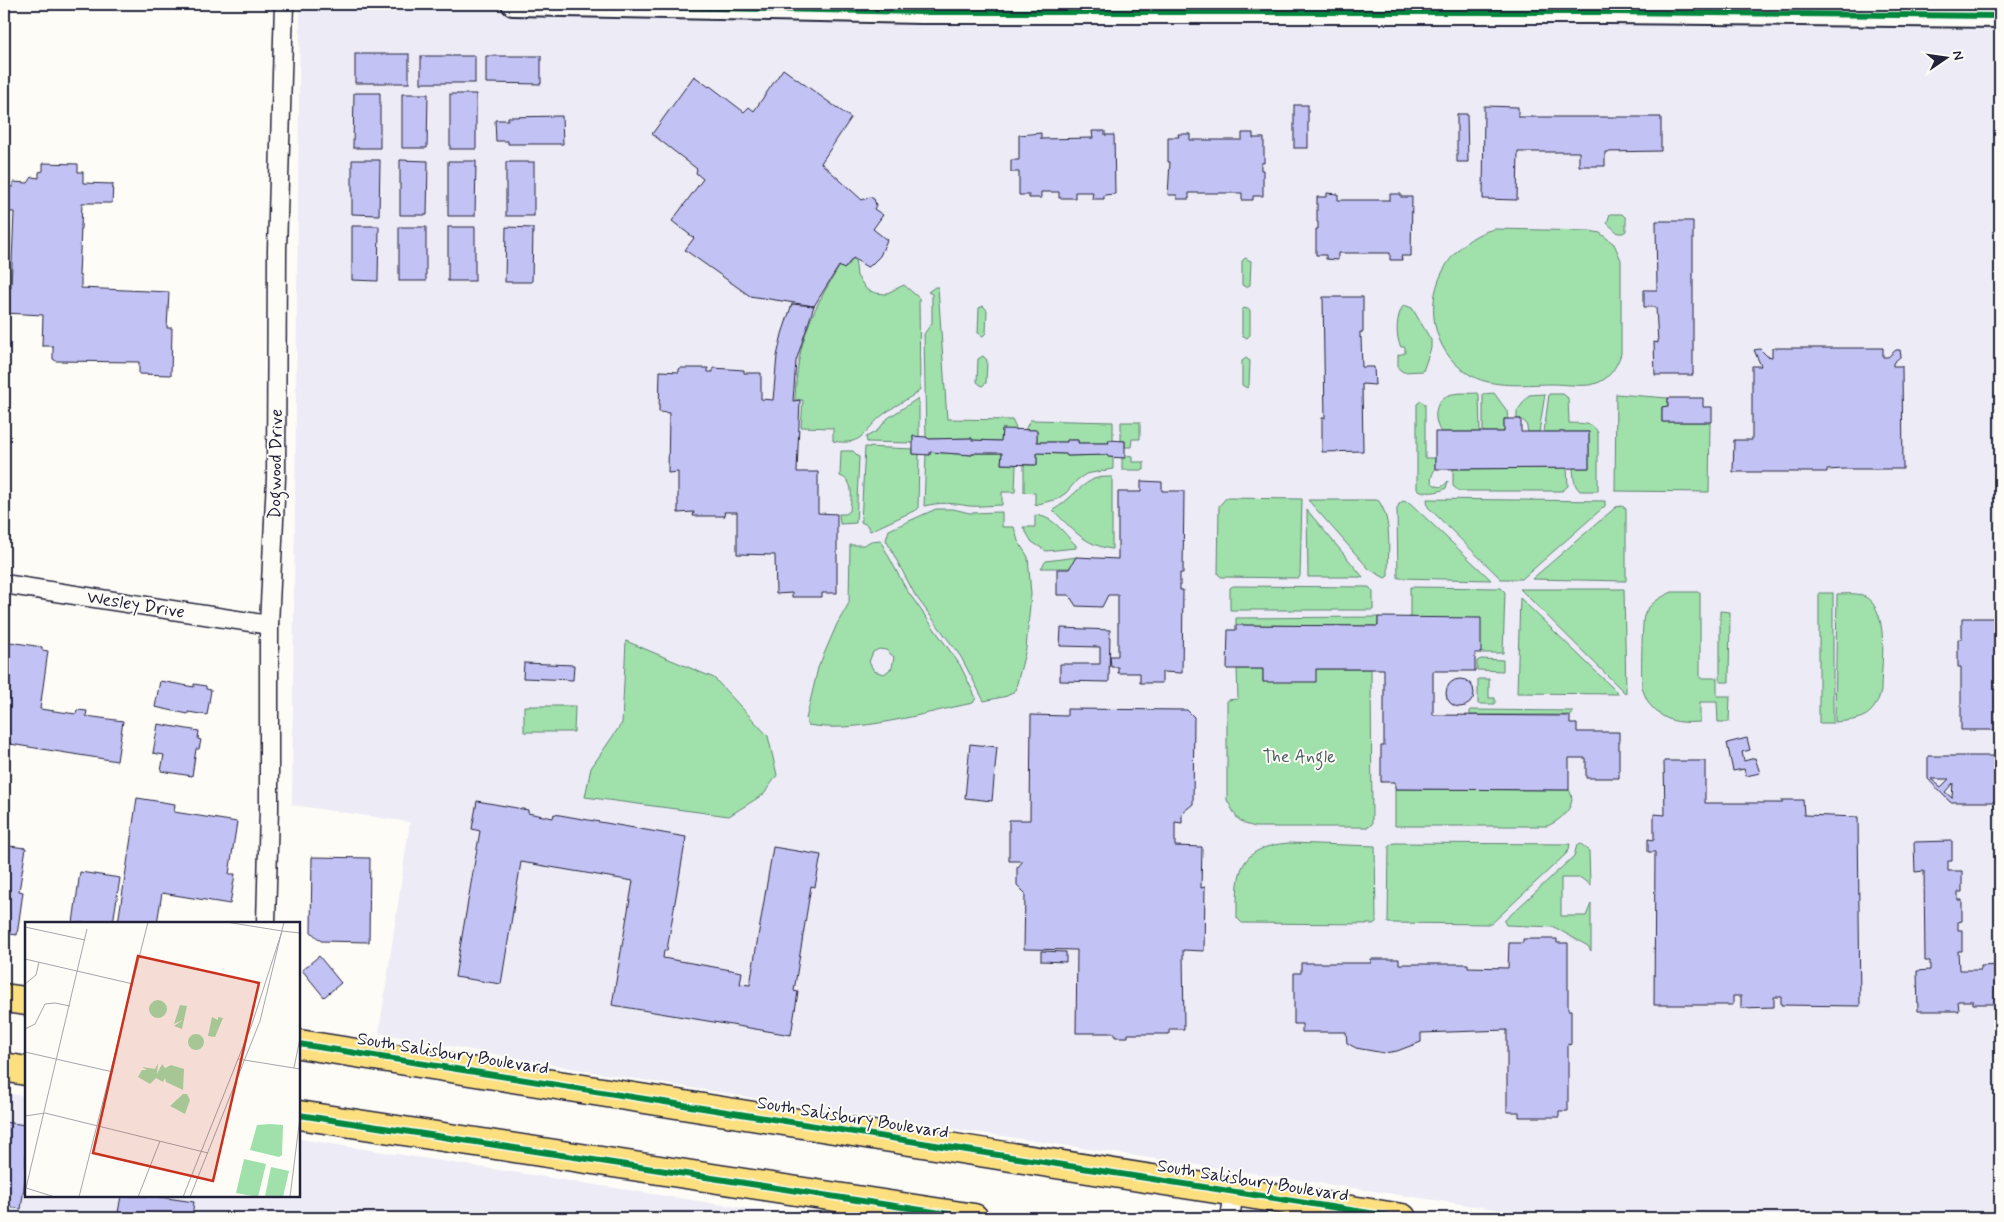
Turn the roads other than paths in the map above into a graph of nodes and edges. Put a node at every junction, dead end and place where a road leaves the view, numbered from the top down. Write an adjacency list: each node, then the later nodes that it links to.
1 (284, 4): 7 (street, Dogwood Drive)
2 (513, 4): 3 (street)
3 (826, 7): 4 (street)
4 (1719, 8): 5 (street)
5 (2000, 16)
6 (4, 584): 7 (street, Wesley Drive)
7 (268, 625): 8 (street, Dogwood Drive)
8 (266, 922)
9 (4, 998): 10 (main road)
10 (25, 1002)
11 (300, 1044): 15 (main road, South Salisbury Boulevard)
12 (4, 1067): 13 (main road)
13 (25, 1071)
14 (300, 1114): 16 (main road)
15 (1232, 1205): 17 (main road, South Salisbury Boulevard)
16 (974, 1218)
17 (1402, 1218)

